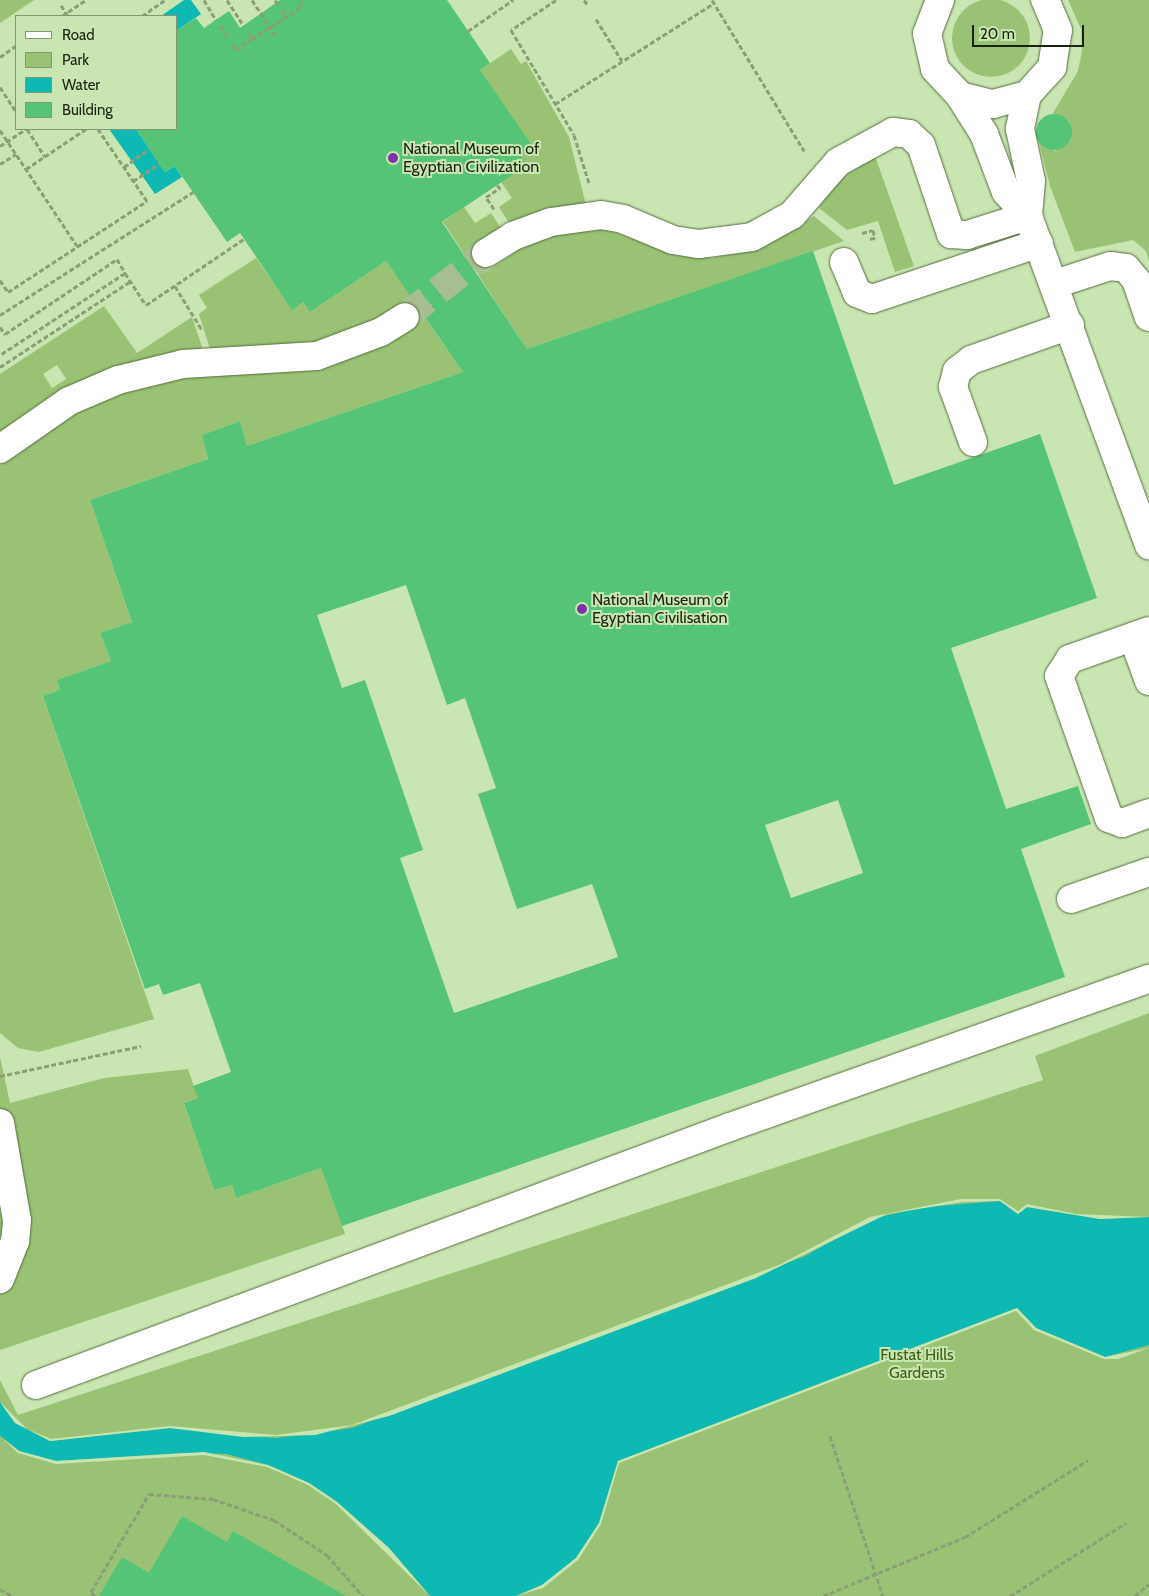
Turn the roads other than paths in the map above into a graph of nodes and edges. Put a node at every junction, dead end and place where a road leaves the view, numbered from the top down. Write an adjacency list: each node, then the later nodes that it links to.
1 (940, 0): 4 (lane)
2 (1045, 0): 3 (lane)
3 (1027, 95): 4 (lane); 5 (lane)
4 (960, 96): 5 (lane)
5 (1028, 216): 6 (lane); 7 (lane)
6 (1039, 243): 8 (lane); 9 (lane)
7 (486, 253)
8 (844, 262)
9 (1055, 284): 10 (lane); 12 (lane)
10 (1149, 317)
11 (405, 318): 14 (lane)
12 (1070, 325): 13 (lane); 15 (lane)
13 (973, 442)
14 (0, 449)
15 (1149, 545)
16 (1141, 634): 17 (lane); 18 (lane)
17 (1149, 681)
18 (1149, 813)
19 (1149, 872): 20 (lane)
20 (1071, 899)
21 (1149, 979): 24 (lane)
22 (0, 1123): 23 (lane)
23 (0, 1279)
24 (36, 1385)

